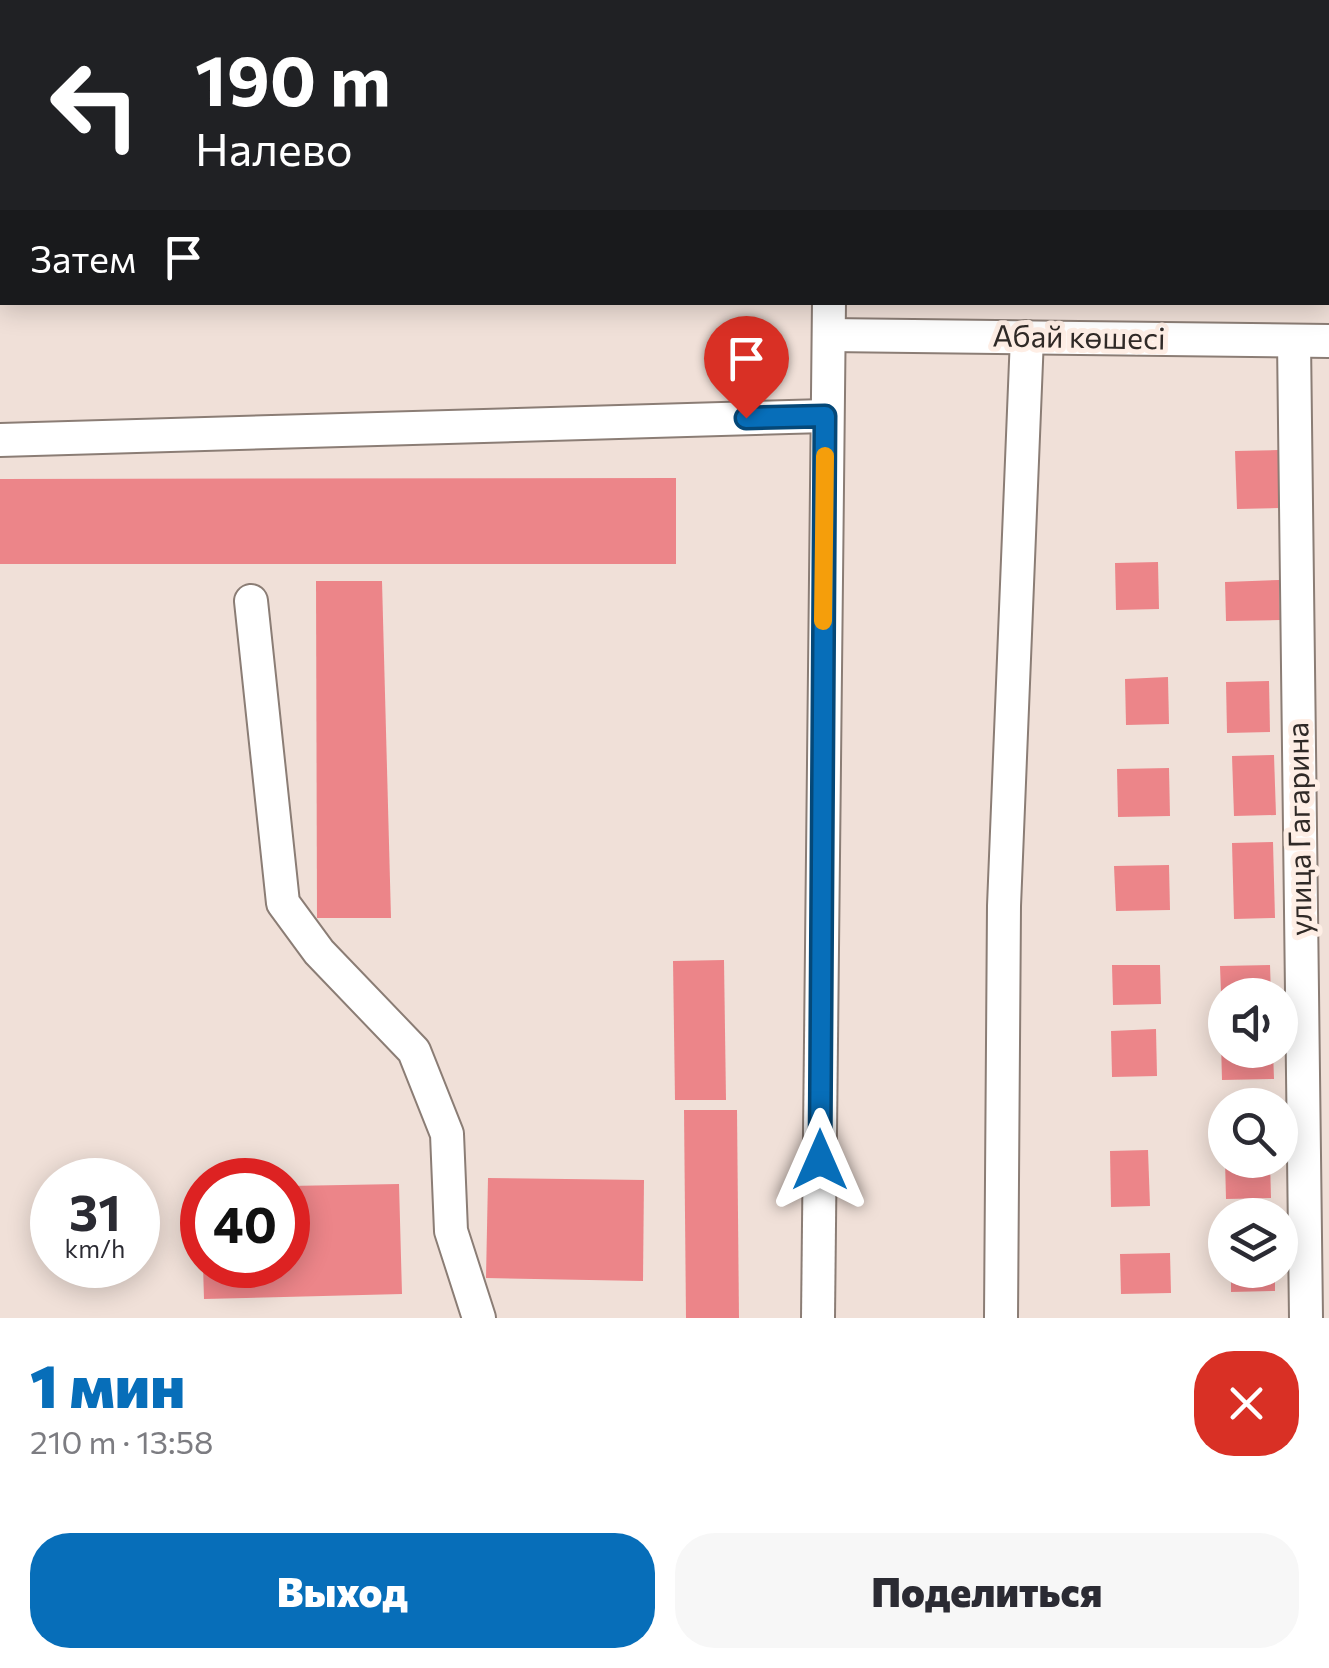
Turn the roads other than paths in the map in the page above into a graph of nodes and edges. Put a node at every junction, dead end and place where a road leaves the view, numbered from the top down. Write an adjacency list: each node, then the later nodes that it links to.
1 (829, 319): 2 (street, Абай көшесі); 5 (street)
2 (1027, 337): 3 (street, Абай көшесі); 10 (street)
3 (1294, 341): 4 (street, Абай көшесі); 11 (street, улица Гагарина)
4 (1329, 341)
5 (825, 416): 6 (street); 9 (street)
6 (0, 440)
7 (251, 601): 8 (street)
8 (479, 1318)
9 (818, 1318)
10 (1001, 1318)
11 (1306, 1318)

